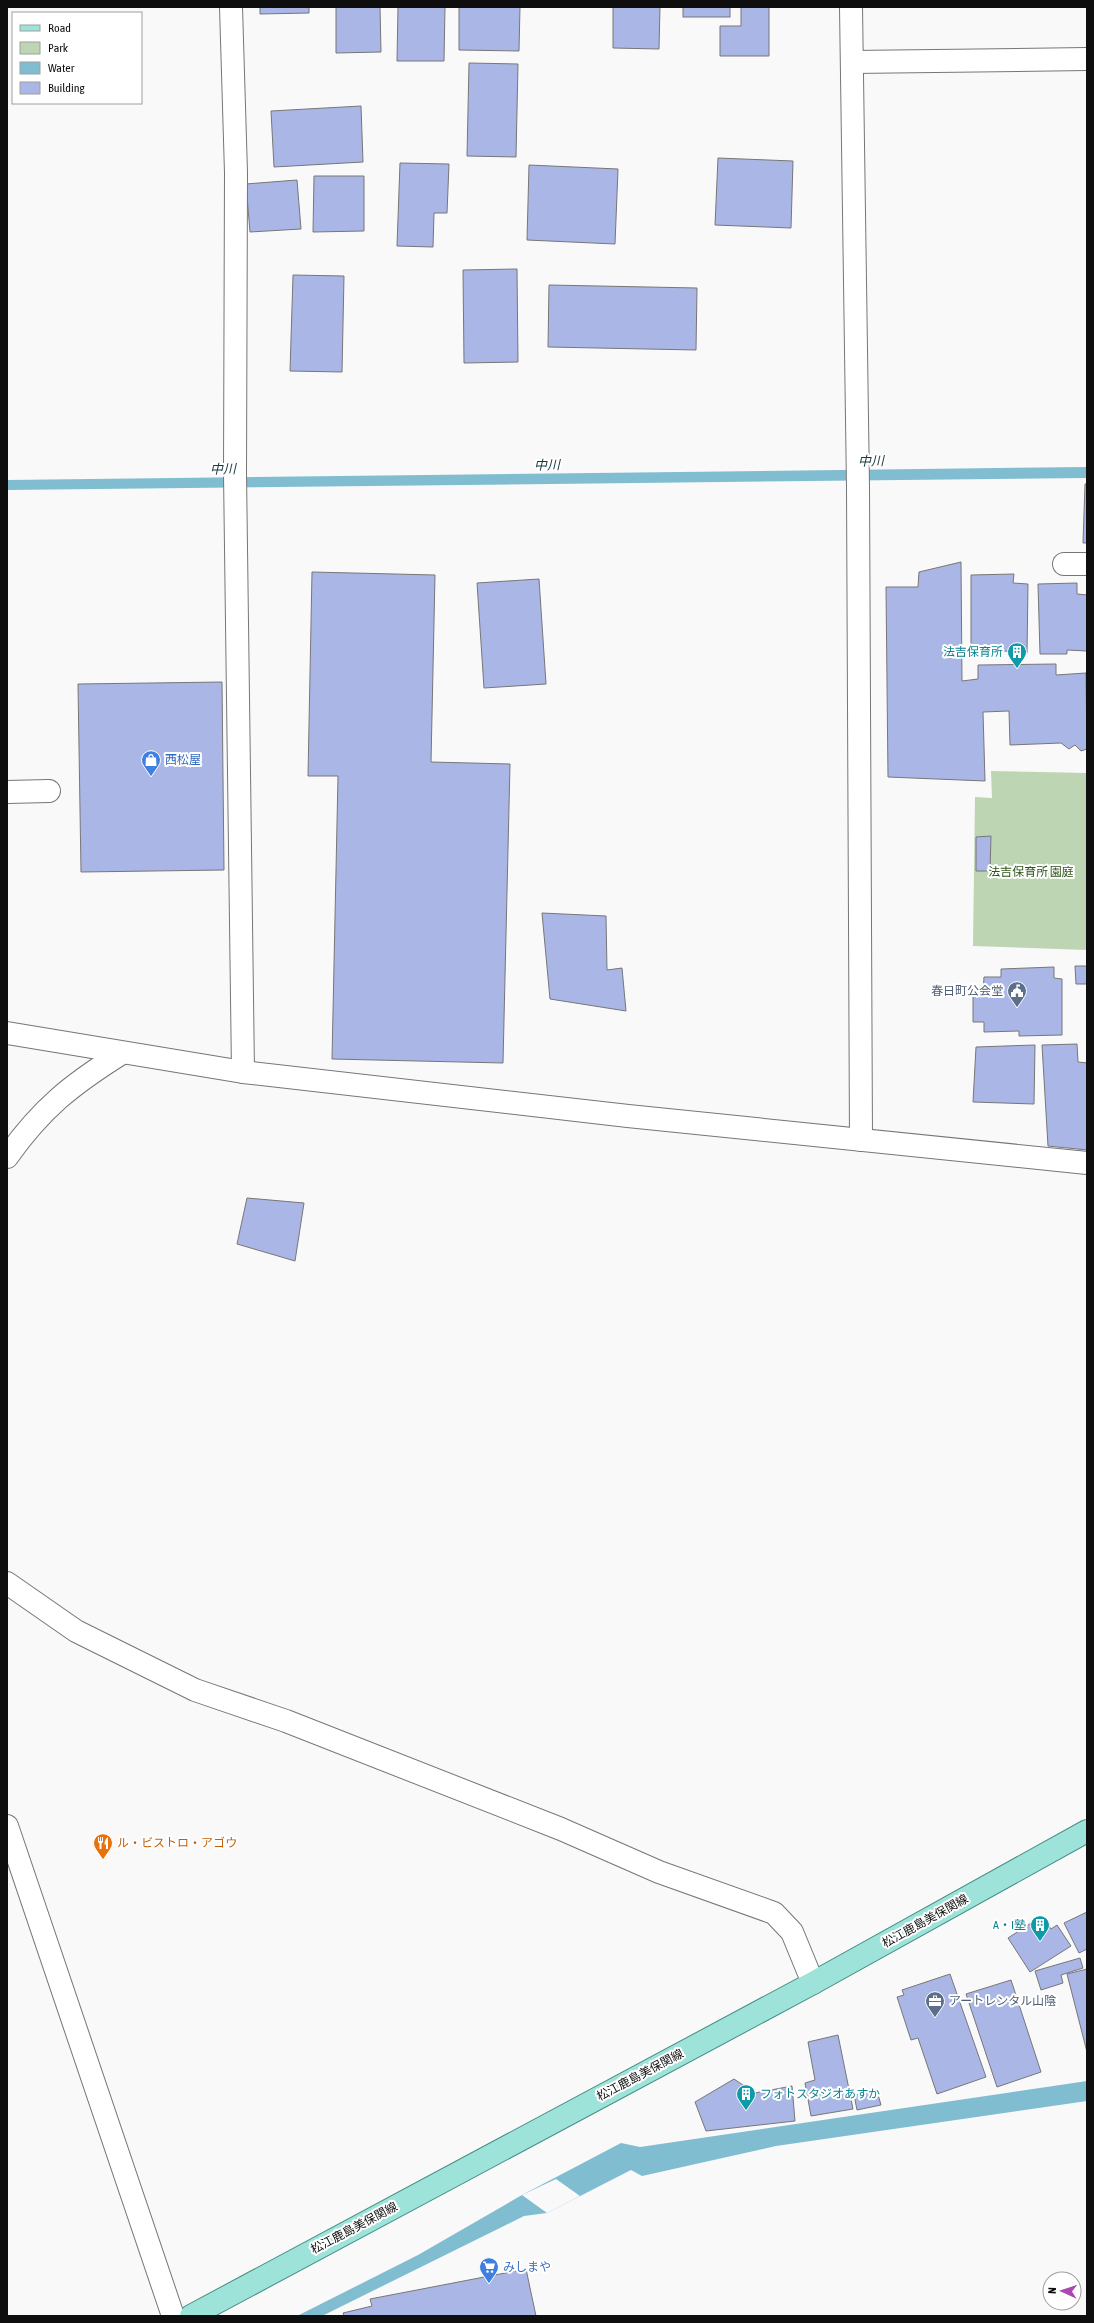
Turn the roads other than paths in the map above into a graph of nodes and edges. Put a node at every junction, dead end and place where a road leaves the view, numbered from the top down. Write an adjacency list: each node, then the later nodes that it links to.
1 (231, 7): 11 (street)
2 (851, 7): 4 (street)
3 (1087, 59): 4 (street)
4 (852, 62): 12 (street)
5 (1064, 564): 6 (street)
6 (1087, 564)
7 (49, 791): 8 (street)
8 (7, 792)
9 (7, 1033): 10 (street)
10 (122, 1053): 11 (street); 13 (street)
11 (243, 1072): 12 (street)
12 (861, 1140): 14 (street)
13 (7, 1157)
14 (1087, 1163)
15 (7, 1583): 18 (street)
16 (7, 1826): 19 (street)
17 (1087, 1831): 18 (main road, 松江鹿島美保関線)
18 (813, 1983): 20 (main road, 松江鹿島美保関線)
19 (173, 2316)
20 (191, 2316)

